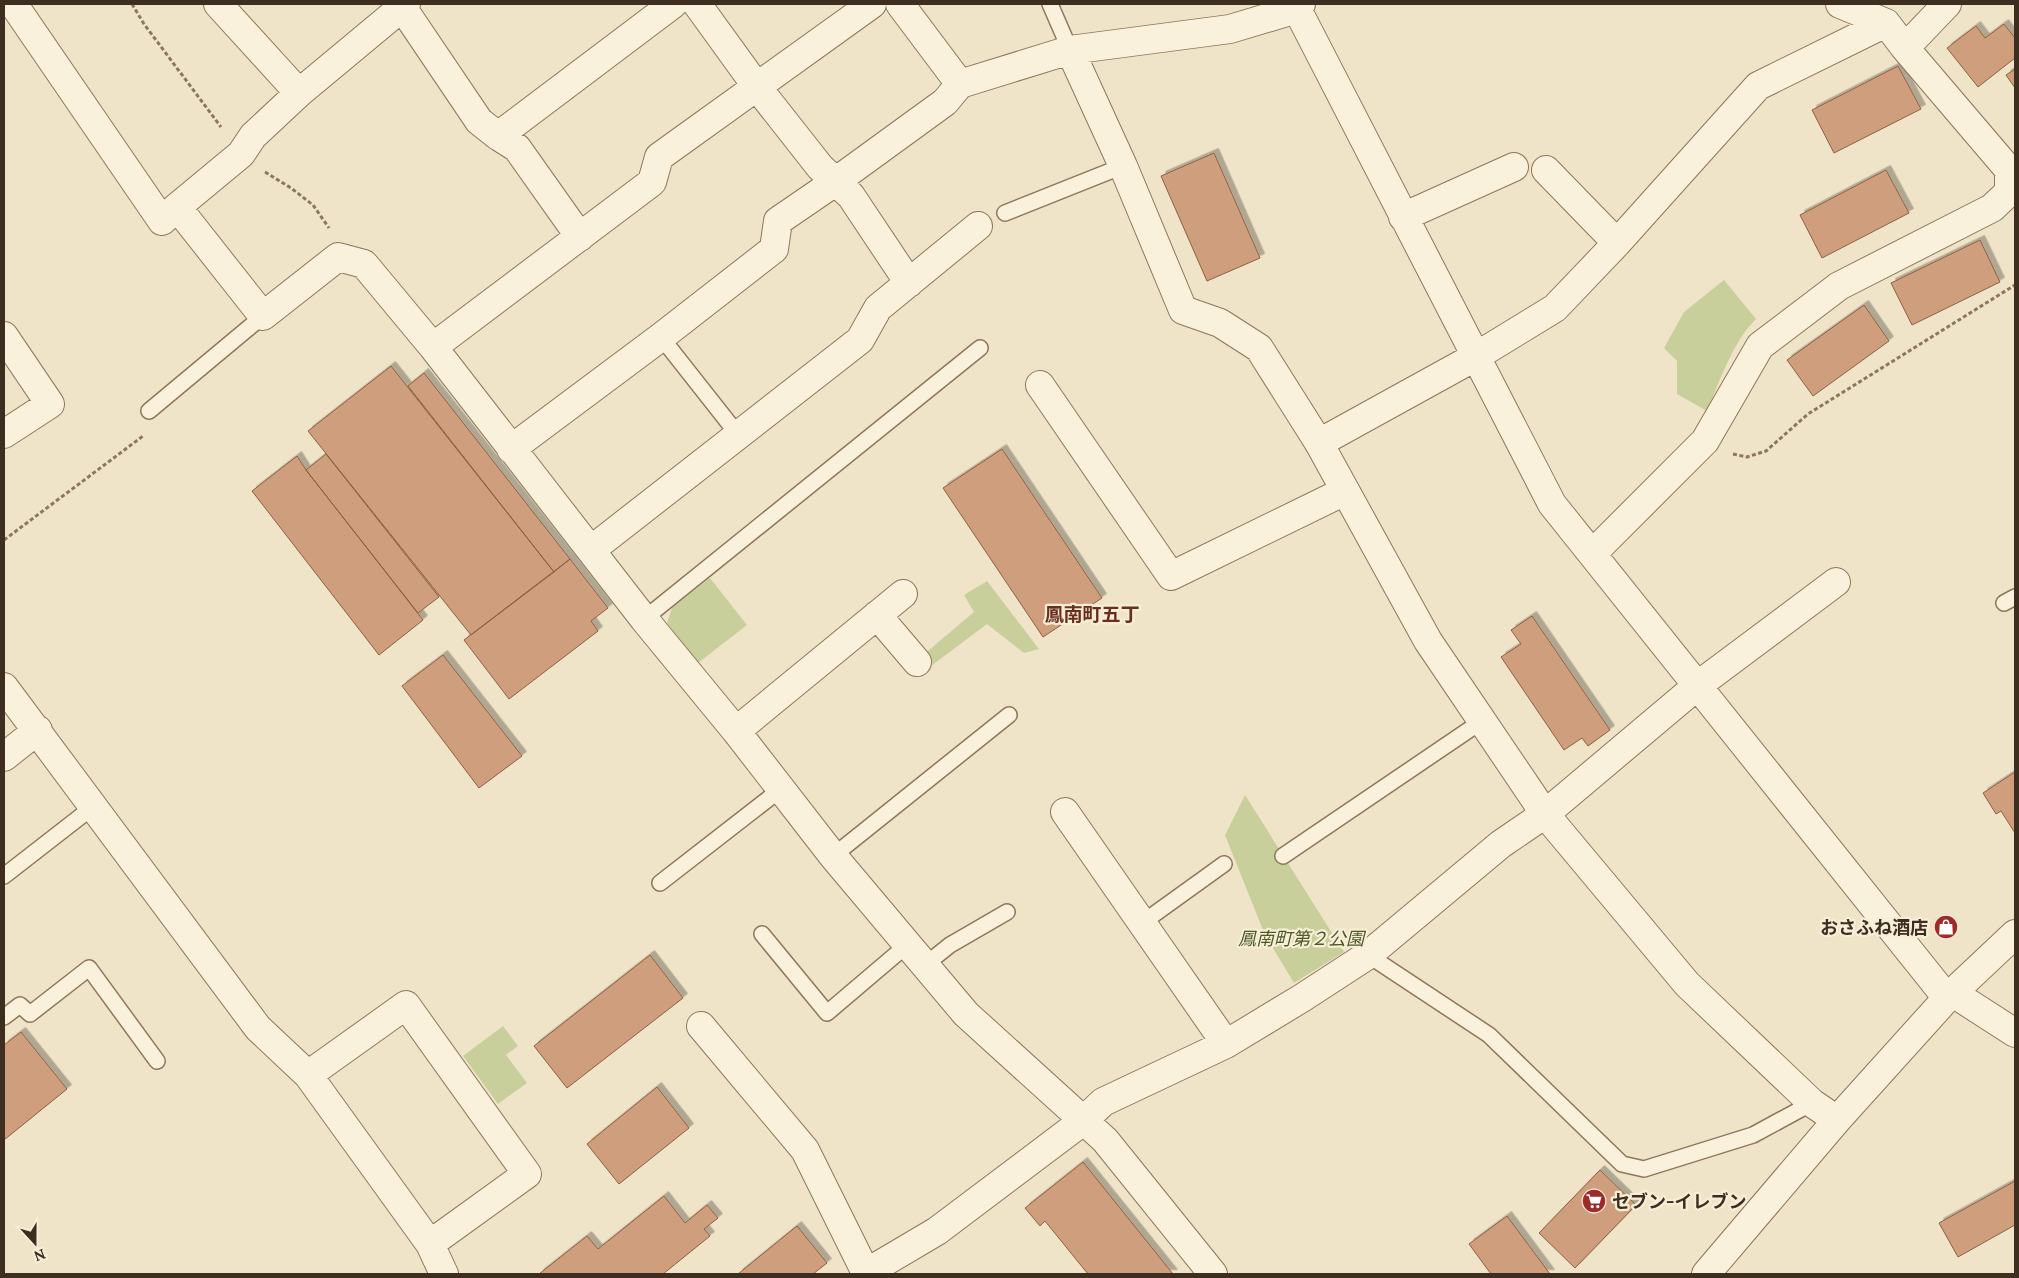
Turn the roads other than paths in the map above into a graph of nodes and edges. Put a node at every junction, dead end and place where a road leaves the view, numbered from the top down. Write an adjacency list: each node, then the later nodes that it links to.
1 (218, 4): 17 (street)
2 (673, 4): 18 (street)
3 (697, 4): 16 (street)
4 (872, 4): 16 (street)
5 (900, 4): 15 (street)
6 (1050, 4): 14 (lane)
7 (1840, 4): 12 (street)
8 (1947, 4): 13 (street)
9 (14, 5): 23 (street)
10 (403, 5): 17 (street); 18 (street)
11 (1299, 6): 14 (street); 25 (street)
12 (1886, 23): 13 (street); 28 (street)
13 (1905, 48): 44 (street)
14 (1070, 50): 15 (street); 19 (street)
15 (960, 84): 22 (street)
16 (757, 87): 22 (street); 27 (street)
17 (299, 93): 23 (street)
18 (498, 136): 27 (street)
19 (1123, 166): 24 (lane); 40 (street)
20 (1514, 167): 25 (street)
21 (1546, 170): 28 (street)
22 (835, 182): 29 (street); 32 (street)
23 (177, 207): 30 (street)
24 (1005, 213)
25 (1404, 217): 35 (street)
26 (978, 226): 29 (street)
27 (580, 237): 33 (street)
28 (1617, 243): 35 (street)
29 (909, 282): 39 (street)
30 (263, 316): 33 (street); 37 (lane)
31 (4, 336): 38 (street)
32 (661, 337): 39 (lane); 41 (street)
33 (433, 347): 41 (street)
34 (980, 348): 48 (lane)
35 (1475, 358): 40 (street); 44 (street)
36 (1040, 385): 42 (street)
37 (149, 411)
38 (4, 434)
39 (739, 436): 43 (street)
40 (1319, 443): 42 (street)
41 (510, 449): 43 (street)
42 (1345, 491): 53 (street)
43 (591, 550): 48 (street)
44 (1592, 554): 51 (street)
45 (1836, 582): 51 (street)
46 (903, 594): 47 (street)
47 (877, 615): 49 (street); 55 (street)
48 (644, 619): 55 (street)
49 (918, 662)
50 (4, 686): 54 (street)
51 (1697, 686): 60 (street); 73 (street)
52 (1008, 715): 61 (lane)
53 (1482, 721): 60 (street); 62 (lane)
54 (38, 730): 56 (street); 58 (street)
55 (736, 730): 57 (street)
56 (4, 757)
57 (781, 789): 61 (street); 65 (lane)
58 (94, 806): 64 (lane); 79 (street)
59 (1065, 812): 67 (street)
60 (1545, 814): 71 (street); 80 (street)
61 (833, 856): 70 (street)
62 (1283, 856)
63 (1224, 864): 67 (lane)
64 (4, 876)
65 (660, 883)
66 (1007, 912): 72 (lane)
67 (1142, 923): 77 (street)
68 (762, 934): 70 (lane)
69 (2015, 934): 73 (street)
70 (907, 945): 72 (street)
71 (1368, 955): 77 (street); 80 (lane)
72 (925, 965): 82 (street)
73 (1950, 995): 76 (street); 81 (street)
74 (4, 1017): 78 (lane)
75 (701, 1026): 85 (street)
76 (2015, 1033)
77 (1226, 1044): 82 (street)
78 (156, 1061)
79 (308, 1075): 83 (street); 83 (street)
80 (1812, 1103): 81 (street)
81 (1838, 1120): 87 (street)
82 (1083, 1121): 85 (street); 86 (street)
83 (430, 1244): 84 (street)
84 (444, 1274)
85 (866, 1274)
86 (1213, 1274)
87 (1706, 1274)

